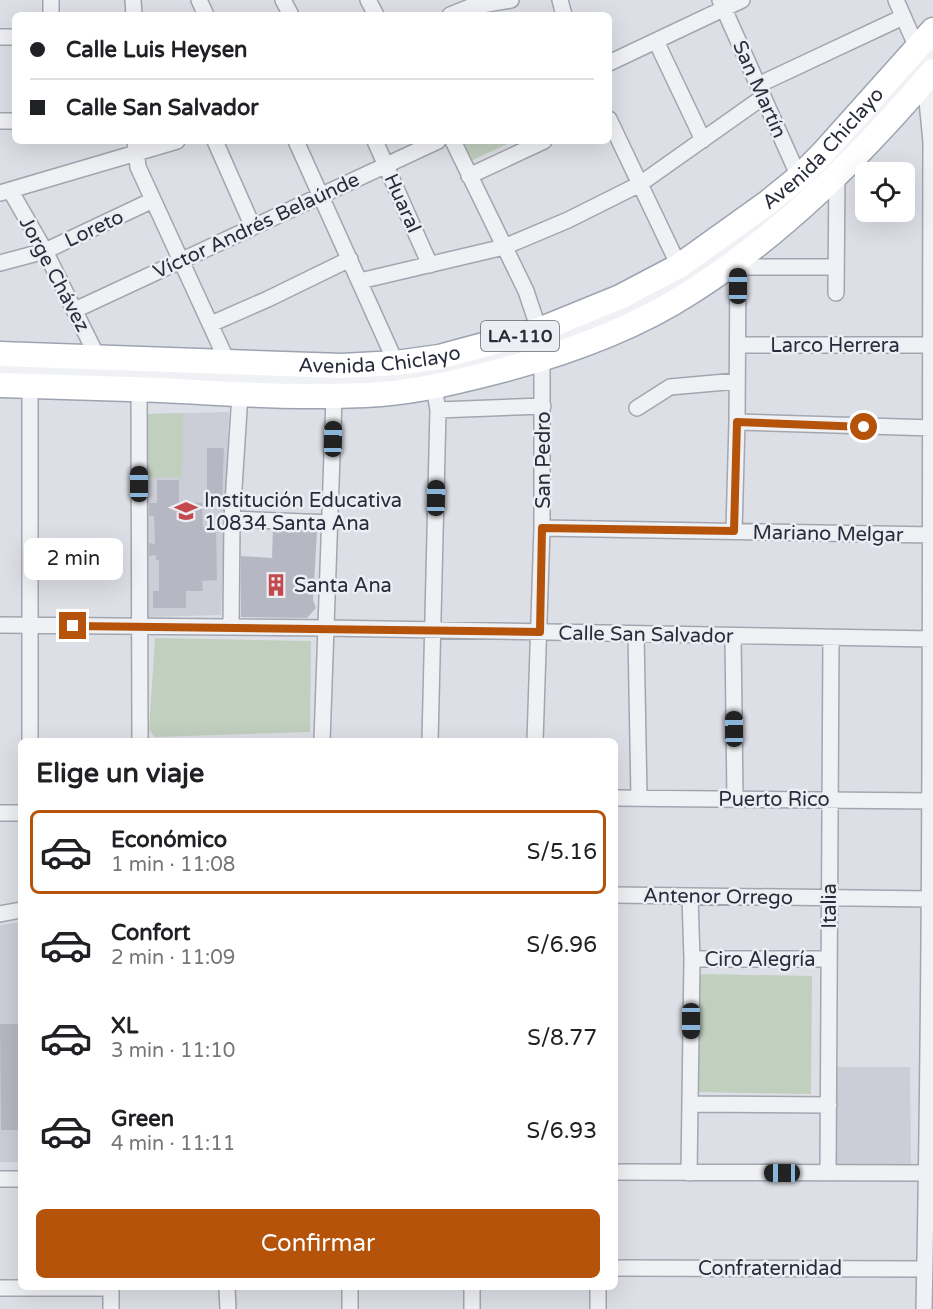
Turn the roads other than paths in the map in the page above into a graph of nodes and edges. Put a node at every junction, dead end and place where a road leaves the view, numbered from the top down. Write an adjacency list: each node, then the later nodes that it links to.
1 (511, 0): 4 (street)
2 (742, 0): 5 (street)
3 (896, 0): 7 (street)
4 (468, 4): 6 (street)
5 (722, 4): 9 (street); 13 (street, San Martín)
6 (455, 12)
7 (903, 17): 10 (street); 13 (street)
8 (933, 30): 10 (main road, Avenida Chiclayo / LA-110)
9 (656, 41): 11 (street); 15 (street)
10 (925, 48): 27 (main road, Avenida Chiclayo / LA-110); 55 (street, Avenida Chiclayo)
11 (612, 62)
12 (929, 75): 25 (main road, Avenida Chiclayo / LA-110); 33 (street)
13 (761, 91): 15 (street); 27 (street, San Martín)
14 (612, 125): 28 (street)
15 (703, 140): 28 (street)
16 (156, 144): 23 (street)
17 (216, 144): 32 (street)
18 (297, 144): 30 (street)
19 (376, 144): 24 (street, Huaral)
20 (432, 144): 24 (street, Víctor Andrés Belaúnde)
21 (454, 144): 26 (street)
22 (538, 144): 26 (street)
23 (135, 147): 29 (street); 31 (street)
24 (386, 165): 30 (street, Víctor Andrés Belaúnde); 40 (street, Huaral)
25 (837, 174): 39 (main road, Avenida Chiclayo / LA-110); 42 (street)
26 (469, 176): 34 (street)
27 (799, 177): 41 (main road, Avenida Chiclayo / LA-110)
28 (640, 184): 34 (street); 41 (street)
29 (5, 192): 35 (street, Jorge Chávez)
30 (321, 195): 32 (street, Víctor Andrés Belaúnde); 37 (street)
31 (153, 200): 35 (street, Loreto); 36 (street)
32 (253, 226): 36 (street, Víctor Andrés Belaúnde)
33 (932, 232): 49 (street)
34 (504, 247): 40 (street); 47 (street)
35 (45, 251): 38 (street, Loreto); 45 (street, Jorge Chávez)
36 (182, 260): 45 (street, Víctor Andrés Belaúnde); 46 (street)
37 (350, 260): 43 (street); 46 (street)
38 (0, 263)
39 (738, 263): 42 (street); 48 (street); 52 (main road, Avenida Chiclayo / LA-110)
40 (430, 265): 43 (street)
41 (679, 266): 47 (main road, Avenida Chiclayo / LA-110)
42 (836, 267): 44 (street)
43 (360, 281): 54 (street)
44 (836, 292)
45 (75, 310): 51 (street, Jorge Chávez)
46 (211, 324): 53 (street)
47 (539, 330): 54 (main road, Avenida Chiclayo / LA-110)
48 (738, 345): 49 (street, Larco Herrera); 56 (street)
49 (931, 345): 66 (street)
50 (0, 354): 51 (main road, Avenida Chiclayo / LA-110)
51 (98, 358): 53 (main road, Avenida Chiclayo / LA-110)
52 (542, 360): 62 (main road, Avenida Chiclayo / LA-110); 63 (street, San Pedro)
53 (228, 363): 54 (main road, Avenida Chiclayo / LA-110)
54 (396, 363)
55 (0, 369)
56 (737, 381): 64 (street); 65 (street)
57 (0, 385): 58 (main road, Avenida Chiclayo / LA-110)
58 (30, 386): 59 (main road, Avenida Chiclayo / LA-110); 73 (street)
59 (139, 389): 60 (main road, Avenida Chiclayo / LA-110); 74 (street)
60 (240, 394): 61 (main road, Avenida Chiclayo / LA-110); 67 (street)
61 (334, 397): 62 (main road, Avenida Chiclayo / LA-110); 68 (street)
62 (436, 398): 63 (street); 77 (street)
63 (543, 406): 69 (street, San Pedro)
64 (637, 408)
65 (737, 422): 66 (street); 70 (street)
66 (931, 428): 71 (street)
67 (232, 519): 68 (street); 75 (street)
68 (331, 523): 76 (street)
69 (542, 528): 70 (street, Mariano Melgar); 78 (street, San Pedro)
70 (734, 531): 71 (street, Mariano Melgar)
71 (931, 535): 82 (street)
72 (0, 625): 73 (street, Calle San Salvador)
73 (29, 625): 74 (street, Calle San Salvador); 83 (street)
74 (139, 627): 75 (street, Calle San Salvador); 84 (street)
75 (231, 627): 76 (street, Calle San Salvador)
76 (326, 628): 77 (street, Calle San Salvador); 85 (street)
77 (434, 630): 78 (street, Calle San Salvador); 86 (street)
78 (540, 632): 79 (street, Calle San Salvador); 87 (street, San Pedro)
79 (636, 634): 80 (street, Calle San Salvador); 89 (street)
80 (733, 636): 81 (street, Calle San Salvador); 90 (street)
81 (831, 638): 82 (street, Calle San Salvador); 91 (street, Italia)
82 (931, 639): 92 (street)
83 (30, 738)
84 (140, 738)
85 (321, 738)
86 (430, 738)
87 (535, 738)
88 (618, 798): 89 (street, Puerto Rico)
89 (639, 798): 90 (street, Puerto Rico)
90 (735, 798): 91 (street, Puerto Rico)
91 (830, 799): 92 (street, Puerto Rico); 97 (street, Italia)
92 (932, 801): 98 (street)
93 (0, 813): 94 (street)
94 (18, 813)
95 (618, 895): 96 (street, Antenor Orrego)
96 (690, 897): 97 (street, Antenor Orrego); 101 (street)
97 (829, 897): 98 (street, Antenor Orrego); 102 (street, Italia)
98 (929, 899): 103 (street)
99 (18, 911): 100 (street)
100 (0, 914)
101 (692, 959): 102 (street, Ciro Alegría); 104 (street)
102 (829, 959): 105 (street, Italia)
103 (931, 1041): 109 (street)
104 (691, 1104): 105 (street); 107 (street)
105 (829, 1105): 108 (street, Italia)
106 (618, 1172): 107 (street)
107 (689, 1173): 108 (street)
108 (828, 1173): 109 (street)
109 (926, 1173): 112 (street)
110 (0, 1179): 111 (street)
111 (18, 1179)
112 (929, 1215): 114 (street)
113 (618, 1268): 114 (street, Confraternidad)
114 (925, 1269): 127 (street)
115 (0, 1288): 116 (street)
116 (18, 1288)
117 (111, 1290): 122 (street)
118 (227, 1290): 123 (street)
119 (350, 1290): 124 (street)
120 (472, 1290): 125 (street)
121 (598, 1290): 126 (street)
122 (111, 1309)
123 (228, 1309)
124 (350, 1309)
125 (472, 1309)
126 (598, 1309)
127 (924, 1309)

